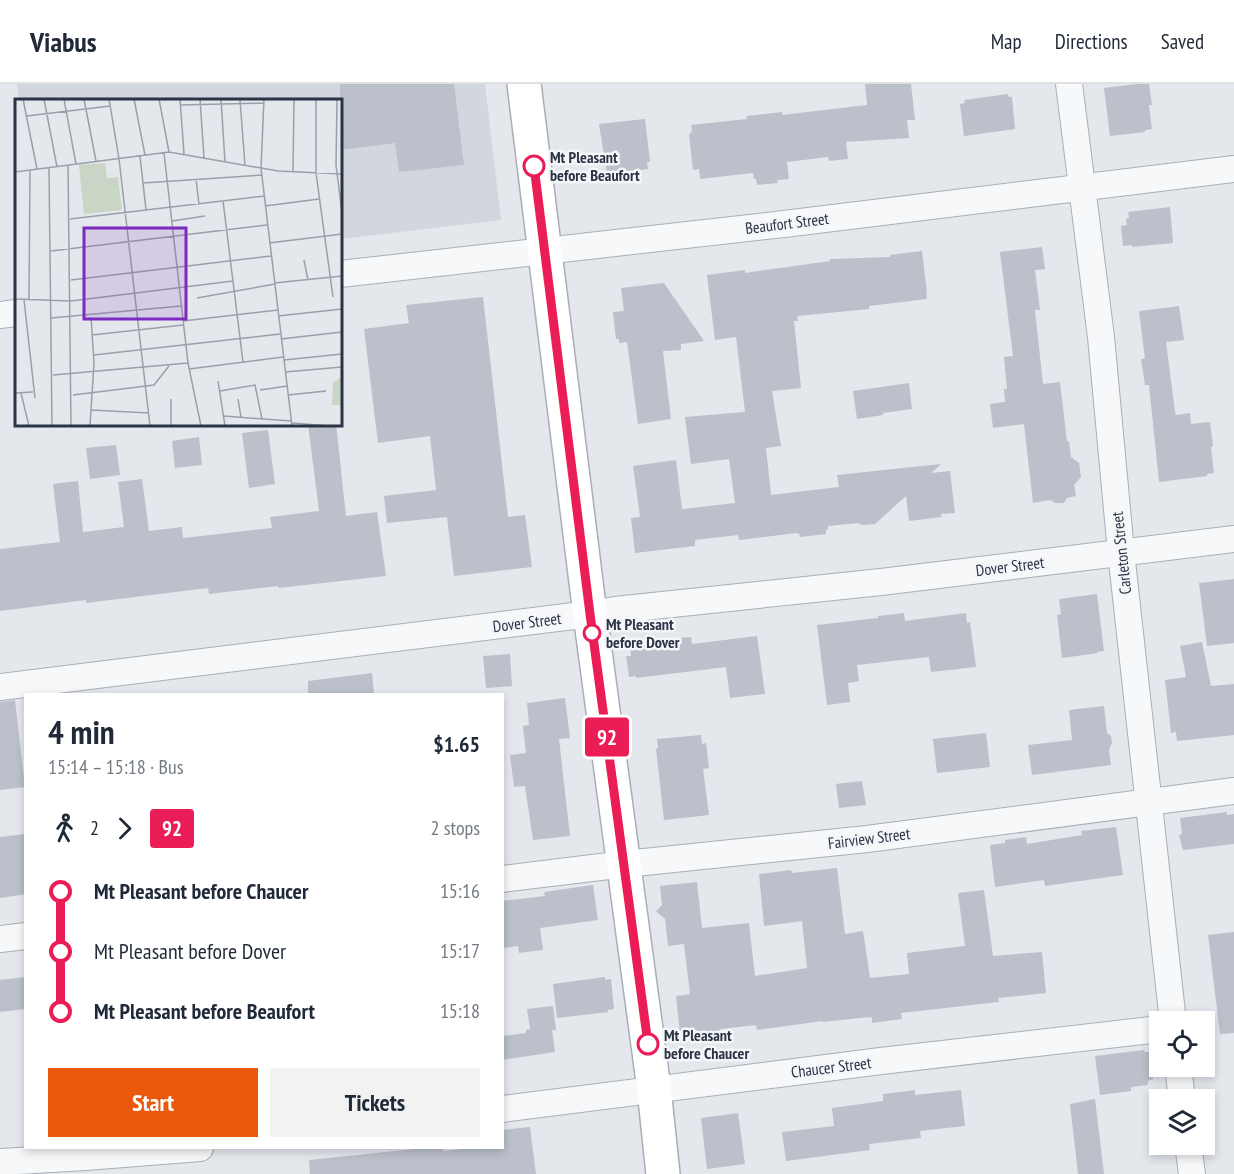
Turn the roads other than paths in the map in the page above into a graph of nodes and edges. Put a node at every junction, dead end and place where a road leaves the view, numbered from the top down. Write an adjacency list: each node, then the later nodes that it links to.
1 (524, 84): 5 (main road)
2 (1069, 84): 4 (street, Carleton Street)
3 (1234, 168): 4 (street, Beaufort Street)
4 (1081, 187): 5 (street, Beaufort Street); 10 (street, Carleton Street)
5 (544, 250): 6 (street, Beaufort Street); 11 (main road)
6 (342, 274)
7 (15, 313): 8 (street)
8 (0, 315)
9 (1234, 538): 10 (street, Dover Street)
10 (1121, 552): 11 (street, Dover Street); 14 (street, Carleton Street)
11 (590, 614): 12 (street, Dover Street); 15 (main road)
12 (0, 687)
13 (1234, 792): 14 (street, Fairview Street)
14 (1148, 802): 15 (street, Fairview Street); 19 (street, Carleton Street)
15 (625, 864): 16 (street, Fairview Street); 21 (main road)
16 (504, 879)
17 (24, 936): 18 (street)
18 (0, 939)
19 (1172, 1011)
20 (1149, 1030): 21 (street, Chaucer Street)
21 (654, 1089): 22 (street, Chaucer Street); 27 (main road)
22 (504, 1109)
23 (194, 1149): 26 (street)
24 (1189, 1155): 28 (street)
25 (0, 1162): 26 (street)
26 (86, 1166)
27 (663, 1174)
28 (1192, 1174)

